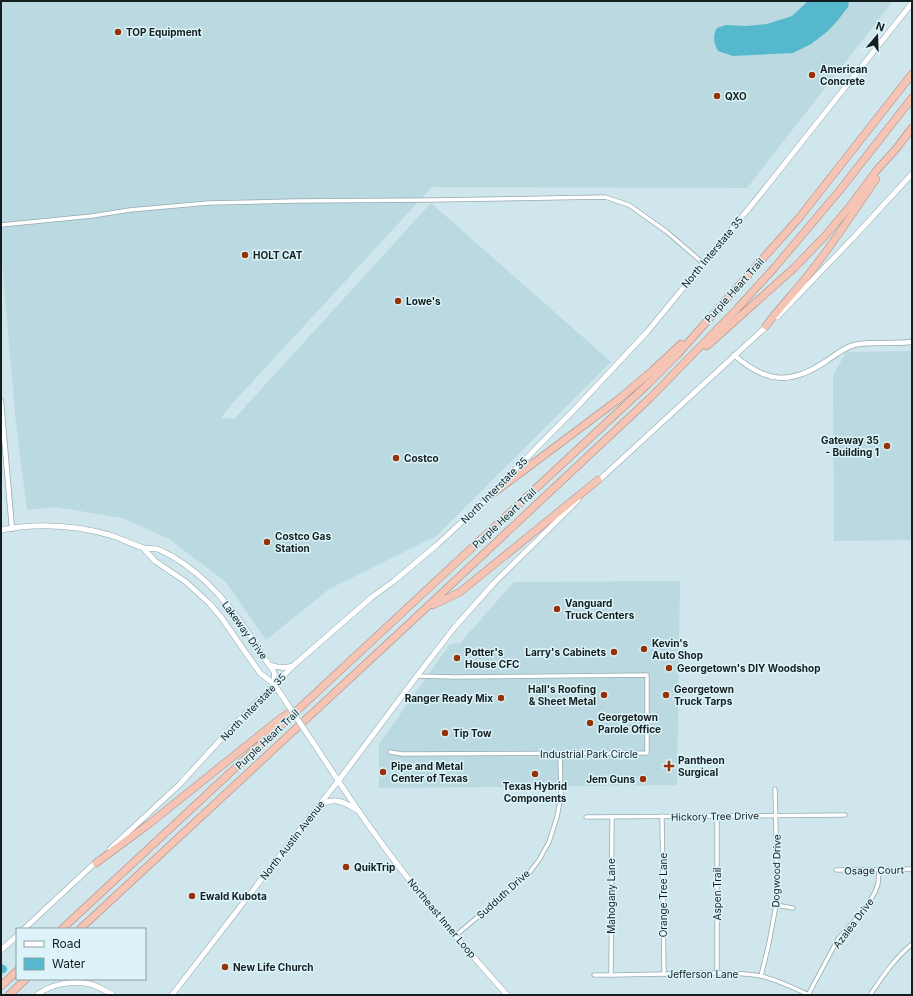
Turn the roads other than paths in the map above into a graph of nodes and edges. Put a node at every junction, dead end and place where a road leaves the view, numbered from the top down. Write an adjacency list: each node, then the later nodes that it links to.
1 (912, 3): 8 (main road, North Interstate 35)
2 (912, 74): 9 (highway, Purple Heart Trail)
3 (912, 98): 13 (highway, Purple Heart Trail)
4 (912, 128): 5 (highway)
5 (896, 149): 10 (highway); 13 (highway)
6 (912, 174): 10 (main road)
7 (1, 225): 8 (street)
8 (703, 263): 16 (main road, North Interstate 35)
9 (702, 326): 16 (highway); 25 (highway, Purple Heart Trail)
10 (766, 326): 12 (main road)
11 (912, 342): 12 (street)
12 (734, 356): 15 (main road)
13 (684, 365): 20 (highway, Purple Heart Trail)
14 (1, 401): 17 (street)
15 (598, 480): 20 (highway); 23 (main road)
16 (491, 495): 22 (main road, North Interstate 35)
17 (12, 529): 18 (main road, Lakeway Drive); 19 (main road, Lakeway Drive)
18 (1, 530)
19 (142, 548): 21 (main road, Lakeway Drive); 24 (main road, Lakeway Drive)
20 (427, 607): 46 (highway, Purple Heart Trail)
21 (270, 665): 22 (main road); 24 (main road, Lakeway Drive)
22 (294, 665): 24 (main road, North Interstate 35)
23 (417, 676): 27 (street, Industrial Park Circle); 28 (main road)
24 (274, 684): 28 (main road, Lakeway Drive, bridge); 38 (main road, North Interstate 35)
25 (314, 695): 38 (highway); 45 (highway, Purple Heart Trail)
26 (390, 752): 27 (street, Industrial Park Circle)
27 (560, 754): 47 (street, Sudduth Drive)
28 (339, 780): 30 (main road, North Austin Avenue); 31 (main road, Northeast Inner Loop)
29 (775, 789): 32 (street, Dogwood Drive)
30 (319, 805): 31 (main road); 62 (main road, North Austin Avenue)
31 (360, 812): 47 (main road, Northeast Inner Loop)
32 (776, 815): 33 (street, Hickory Tree Drive); 35 (street, Hickory Tree Drive); 42 (street, Dogwood Drive)
33 (845, 815)
34 (662, 816): 35 (street, Hickory Tree Drive); 37 (street, Hickory Tree Drive); 53 (street, Orange Tree Lane)
35 (717, 816): 52 (street, Aspen Trail)
36 (586, 817): 37 (street, Hickory Tree Drive)
37 (612, 817): 55 (street, Mahogany Lane)
38 (96, 862): 44 (main road, North Interstate 35)
39 (912, 869): 41 (street, Osage Court)
40 (836, 870): 41 (street, Osage Court)
41 (879, 870): 64 (street, Azalea Drive)
42 (776, 905): 43 (street); 56 (street, Dogwood Drive)
43 (793, 908)
44 (25, 928)
45 (63, 928)
46 (81, 928)
47 (455, 936): 63 (main road, Northeast Inner Loop)
48 (16, 937): 50 (main road)
49 (912, 944): 65 (street)
50 (1, 950)
51 (16, 972): 58 (highway)
52 (717, 973): 53 (street, Jefferson Lane); 56 (street, Jefferson Lane)
53 (664, 974): 55 (street, Jefferson Lane)
54 (594, 975): 55 (street, Jefferson Lane)
55 (611, 975)
56 (761, 976): 64 (street, Jefferson Lane)
57 (25, 980): 59 (highway)
58 (1, 986)
59 (9, 995)
60 (37, 995): 61 (main road)
61 (113, 995)
62 (172, 995)
63 (507, 995)
64 (809, 995)
65 (870, 995)

